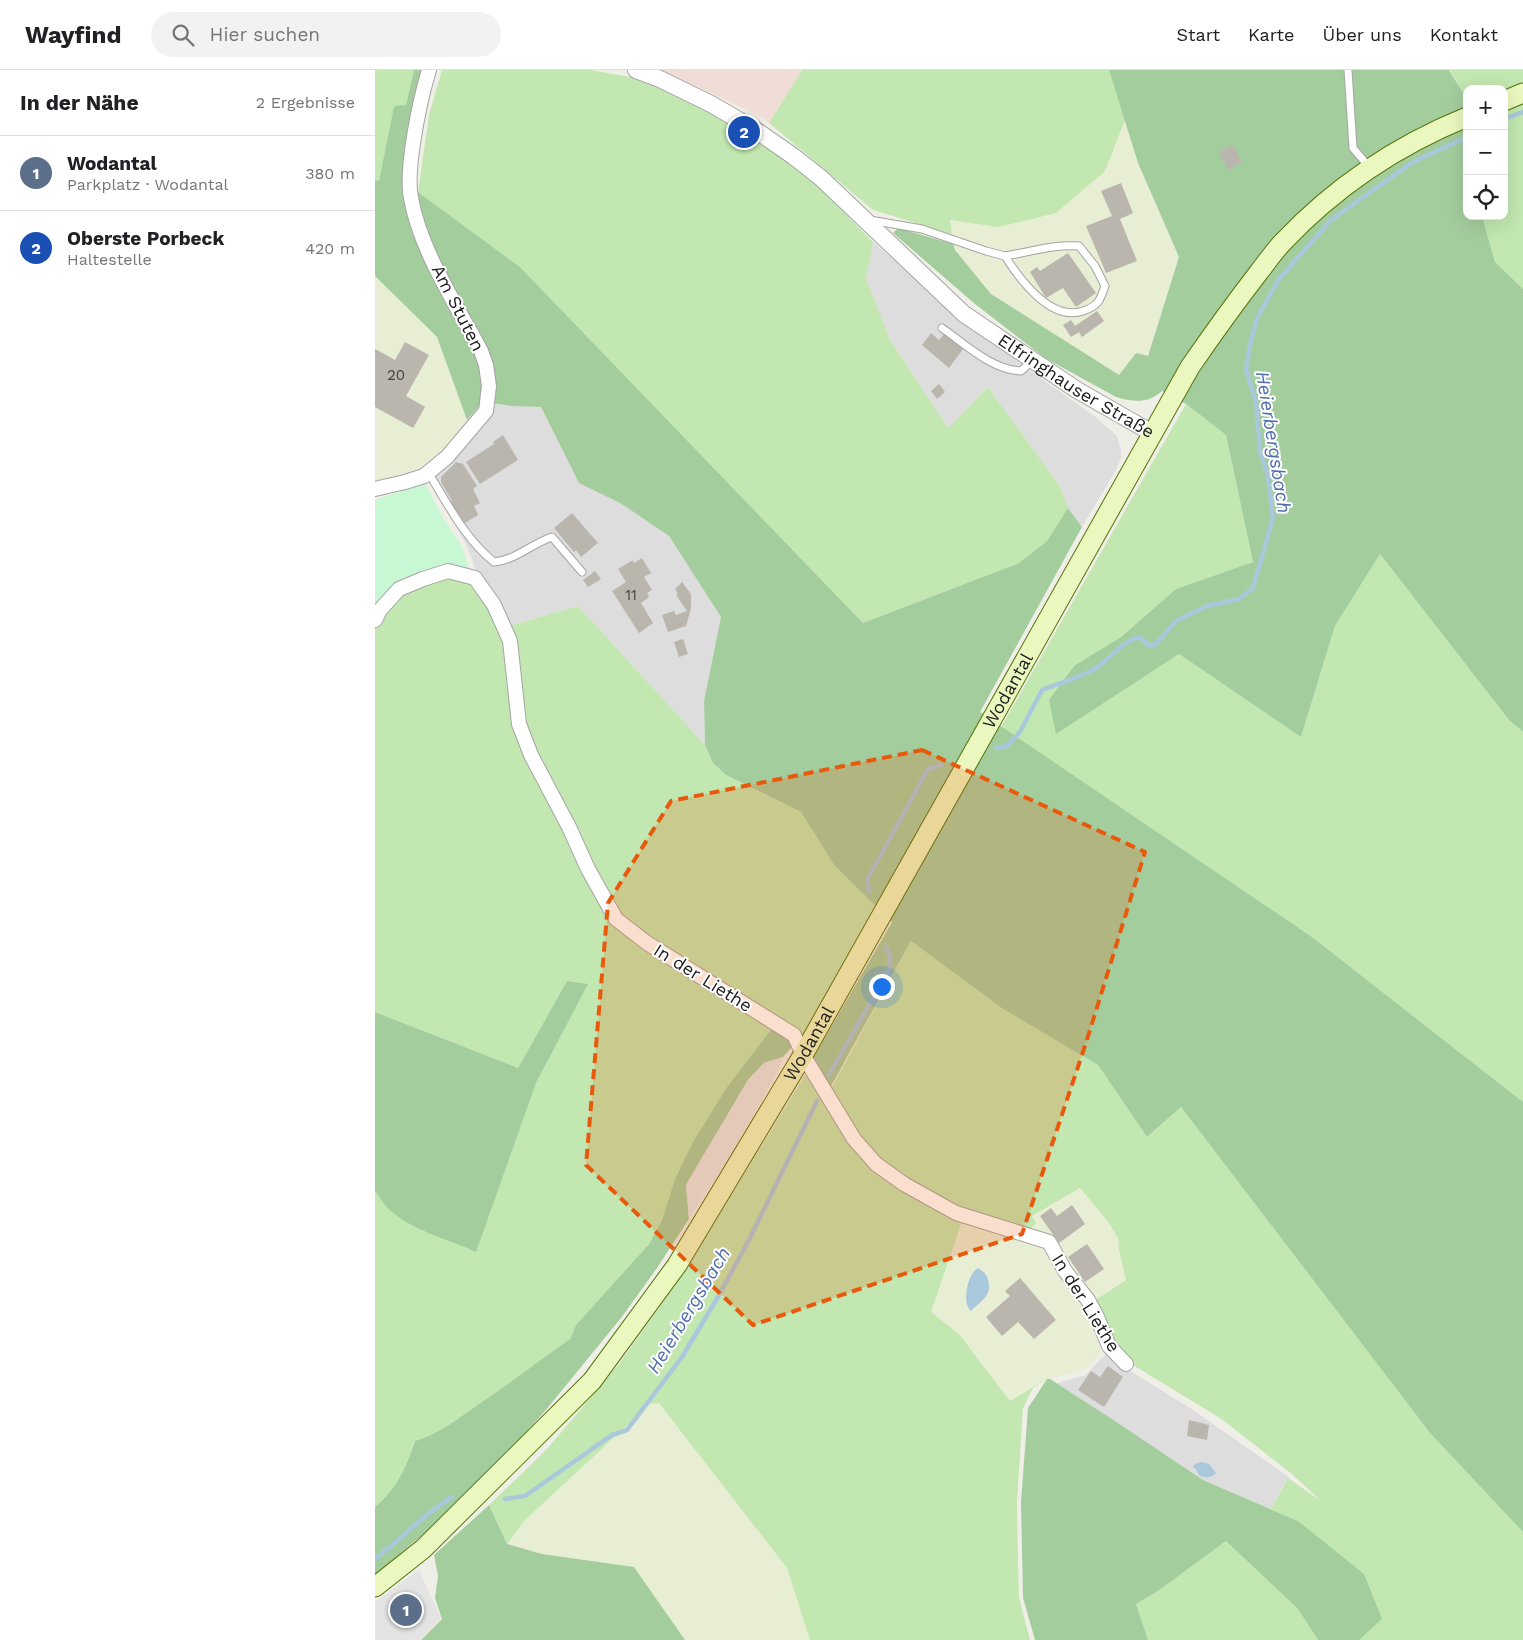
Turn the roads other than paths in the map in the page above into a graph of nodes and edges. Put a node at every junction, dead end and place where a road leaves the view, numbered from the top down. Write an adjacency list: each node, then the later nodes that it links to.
1 (429, 70): 13 (street, Am Stuten)
2 (636, 70): 8 (street, Elfringhauser Straße)
3 (1347, 70): 7 (lane)
4 (1523, 93): 5 (main road)
5 (1508, 99)
6 (1463, 118): 7 (main road, Elfringhauser Straße)
7 (1370, 168): 12 (main road, Elfringhauser Straße)
8 (865, 219): 9 (lane); 11 (street, Elfringhauser Straße)
9 (1005, 256): 9 (lane)
10 (942, 328): 11 (lane)
11 (1032, 361): 12 (street, Elfringhauser Straße)
12 (1152, 433): 17 (main road, Wodantal)
13 (428, 472): 14 (street, Am Stuten); 15 (lane)
14 (375, 489)
15 (582, 572)
16 (375, 620): 17 (street, In der Liethe)
17 (803, 1055): 18 (street, In der Liethe); 19 (main road, Wodantal)
18 (1126, 1364)
19 (375, 1587)

